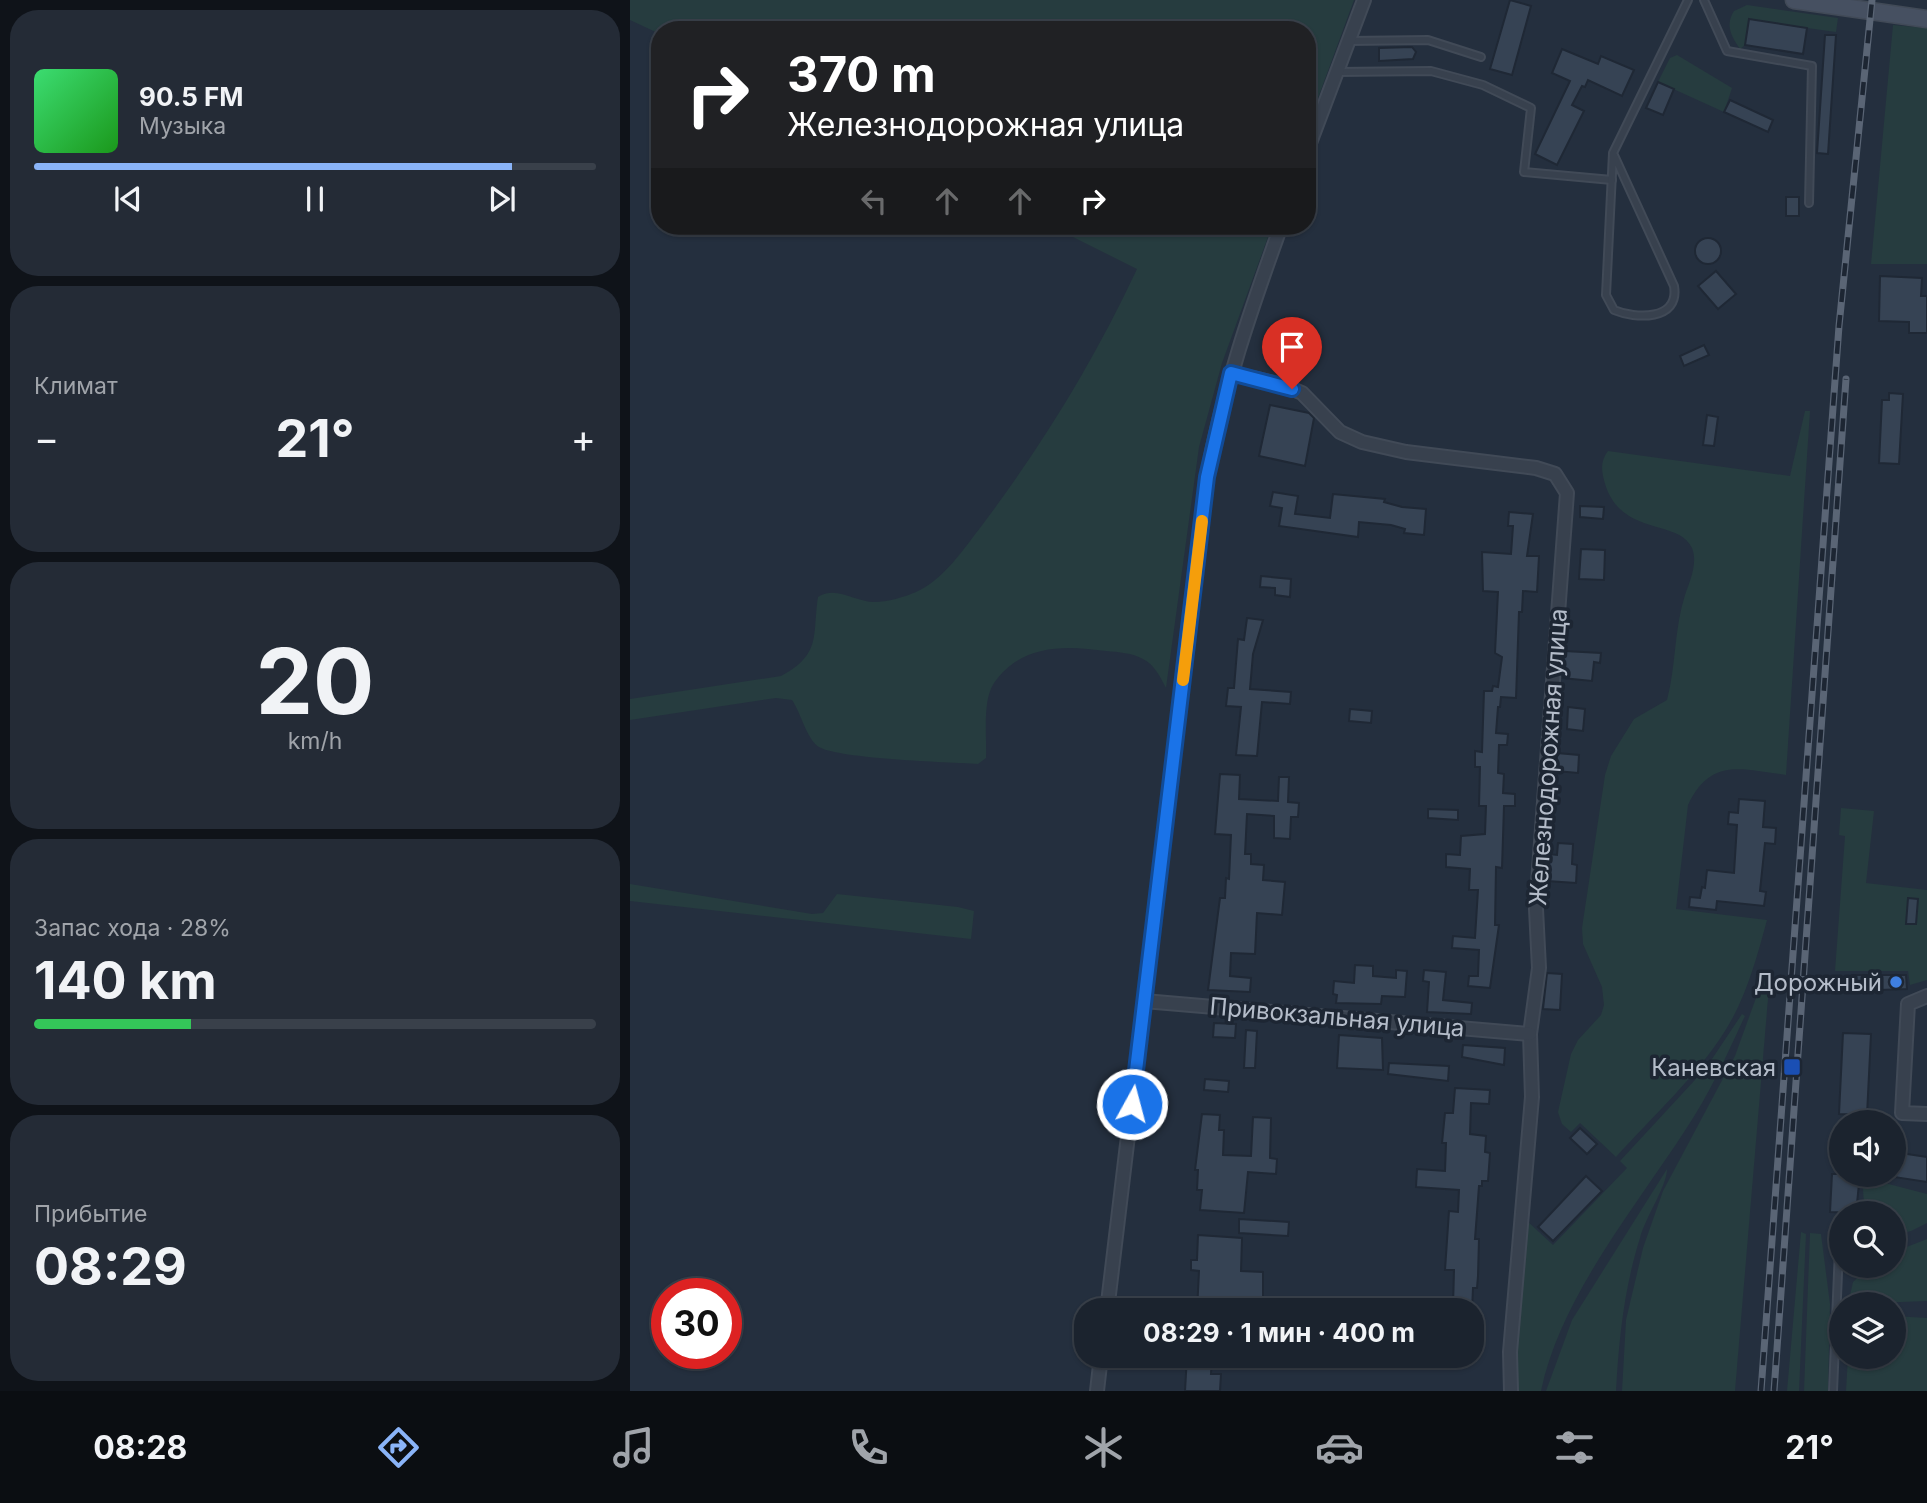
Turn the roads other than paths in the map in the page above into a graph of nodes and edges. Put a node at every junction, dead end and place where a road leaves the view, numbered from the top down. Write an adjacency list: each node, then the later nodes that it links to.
1 (1364, 0): 6 (street)
2 (1688, 0): 10 (lane)
3 (1704, 0): 12 (lane)
4 (1794, 0): 5 (main road)
5 (1927, 19)
6 (1349, 41): 7 (lane); 8 (street)
7 (1481, 57)
8 (1337, 72): 9 (street); 11 (lane)
9 (1316, 127)
10 (1614, 153): 11 (lane); 11 (lane)
11 (1612, 180)
12 (1809, 203)
13 (1278, 235): 14 (street)
14 (1231, 373): 16 (street); 17 (street, Железнодорожная улица)
15 (1927, 996): 18 (street)
16 (1144, 1001): 17 (street, Привокзальная улица); 20 (street)
17 (1530, 1034): 23 (street, Железнодорожная улица)
18 (1927, 1114)
19 (1838, 1278): 24 (lane)
20 (1109, 1298)
21 (1100, 1368): 22 (street)
22 (1097, 1391)
23 (1511, 1391)
24 (1833, 1391)

